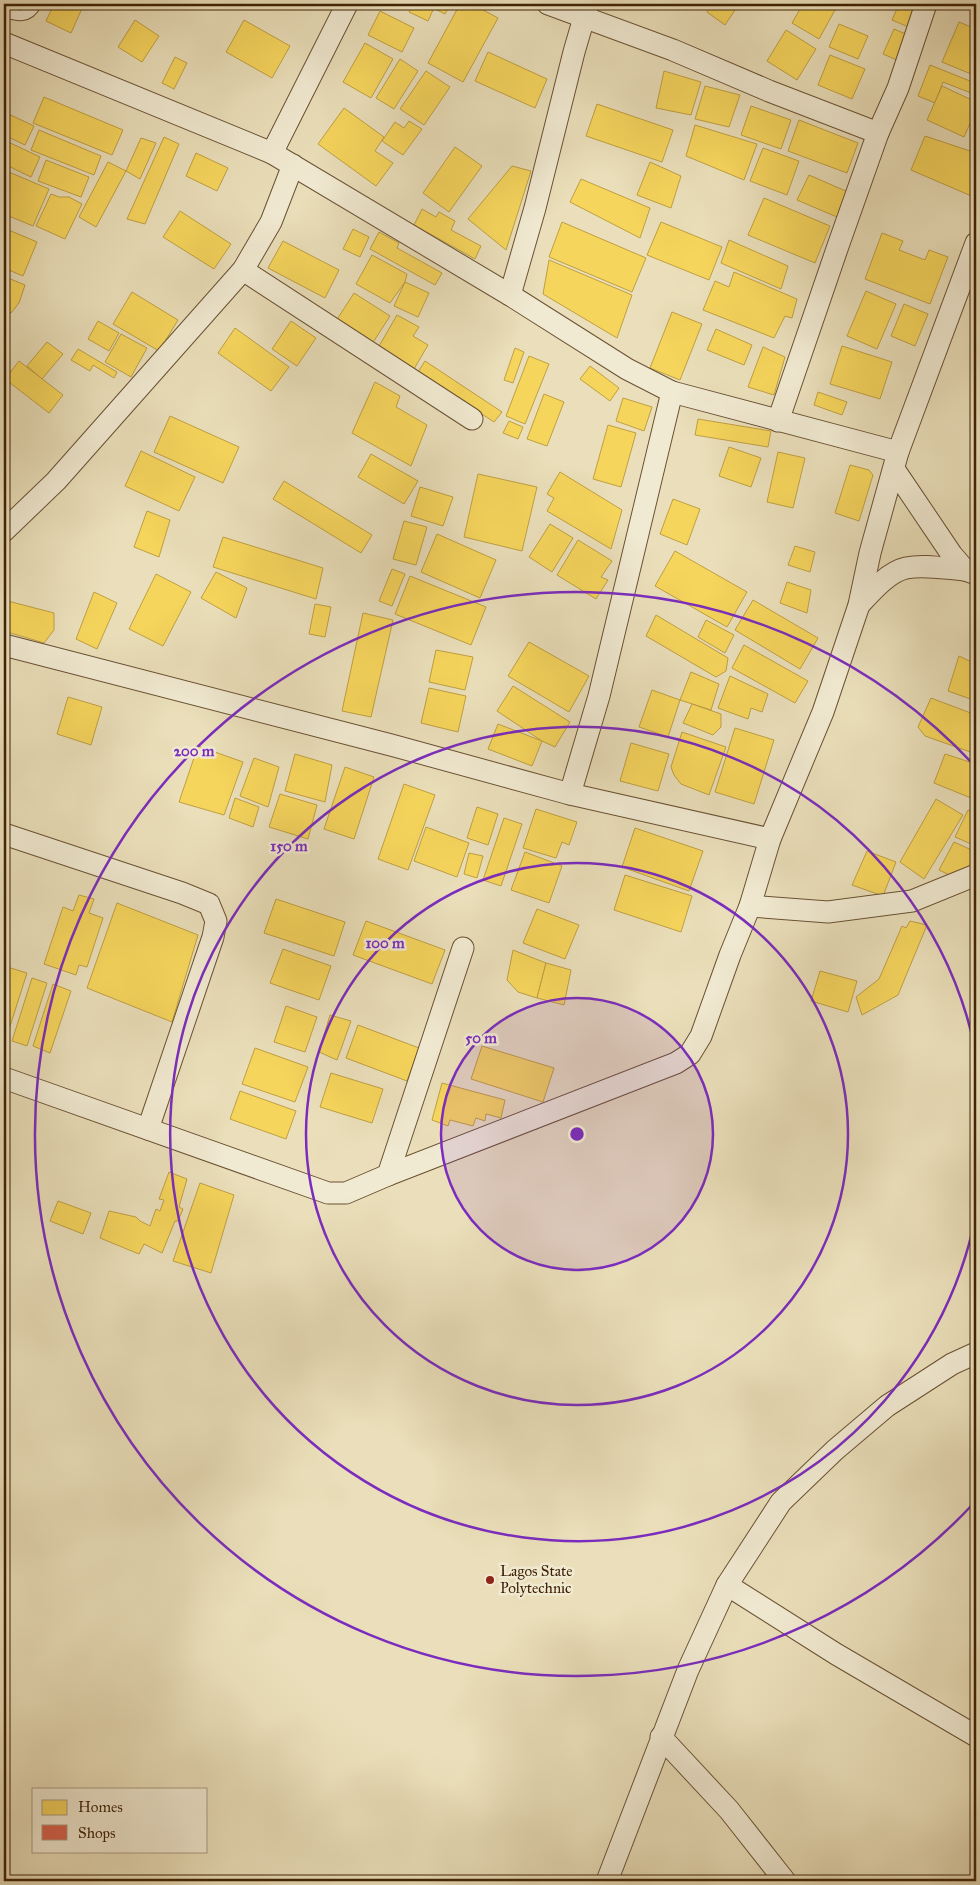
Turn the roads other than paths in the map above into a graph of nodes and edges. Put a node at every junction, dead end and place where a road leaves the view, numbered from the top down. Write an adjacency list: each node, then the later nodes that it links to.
1 (36, 4): 6 (lane)
2 (347, 4): 9 (street)
3 (548, 4): 5 (street)
4 (926, 4): 8 (street)
5 (586, 10): 8 (street); 13 (street)
6 (4, 12)
7 (4, 43): 9 (street)
8 (878, 133): 16 (street)
9 (272, 153): 10 (street)
10 (293, 165): 12 (street); 13 (street)
11 (976, 243): 17 (street)
12 (243, 270): 15 (street); 18 (street)
13 (510, 295): 14 (street)
14 (672, 392): 16 (street); 22 (street)
15 (472, 419)
16 (778, 421): 17 (street)
17 (896, 460): 19 (street); 20 (street)
18 (4, 531)
19 (971, 572): 20 (street)
20 (859, 605): 24 (street)
21 (4, 644): 22 (street)
22 (570, 794): 24 (street)
23 (4, 834): 29 (street)
24 (770, 839): 26 (street)
25 (976, 875): 26 (street)
26 (750, 906): 30 (street)
27 (464, 948): 30 (street)
28 (4, 1078): 29 (street)
29 (148, 1129): 30 (street)
30 (388, 1175)
31 (976, 1353): 32 (street)
32 (727, 1585): 33 (street); 34 (street)
33 (976, 1736)
34 (661, 1737): 35 (street); 36 (street)
35 (607, 1881)
36 (785, 1881)

